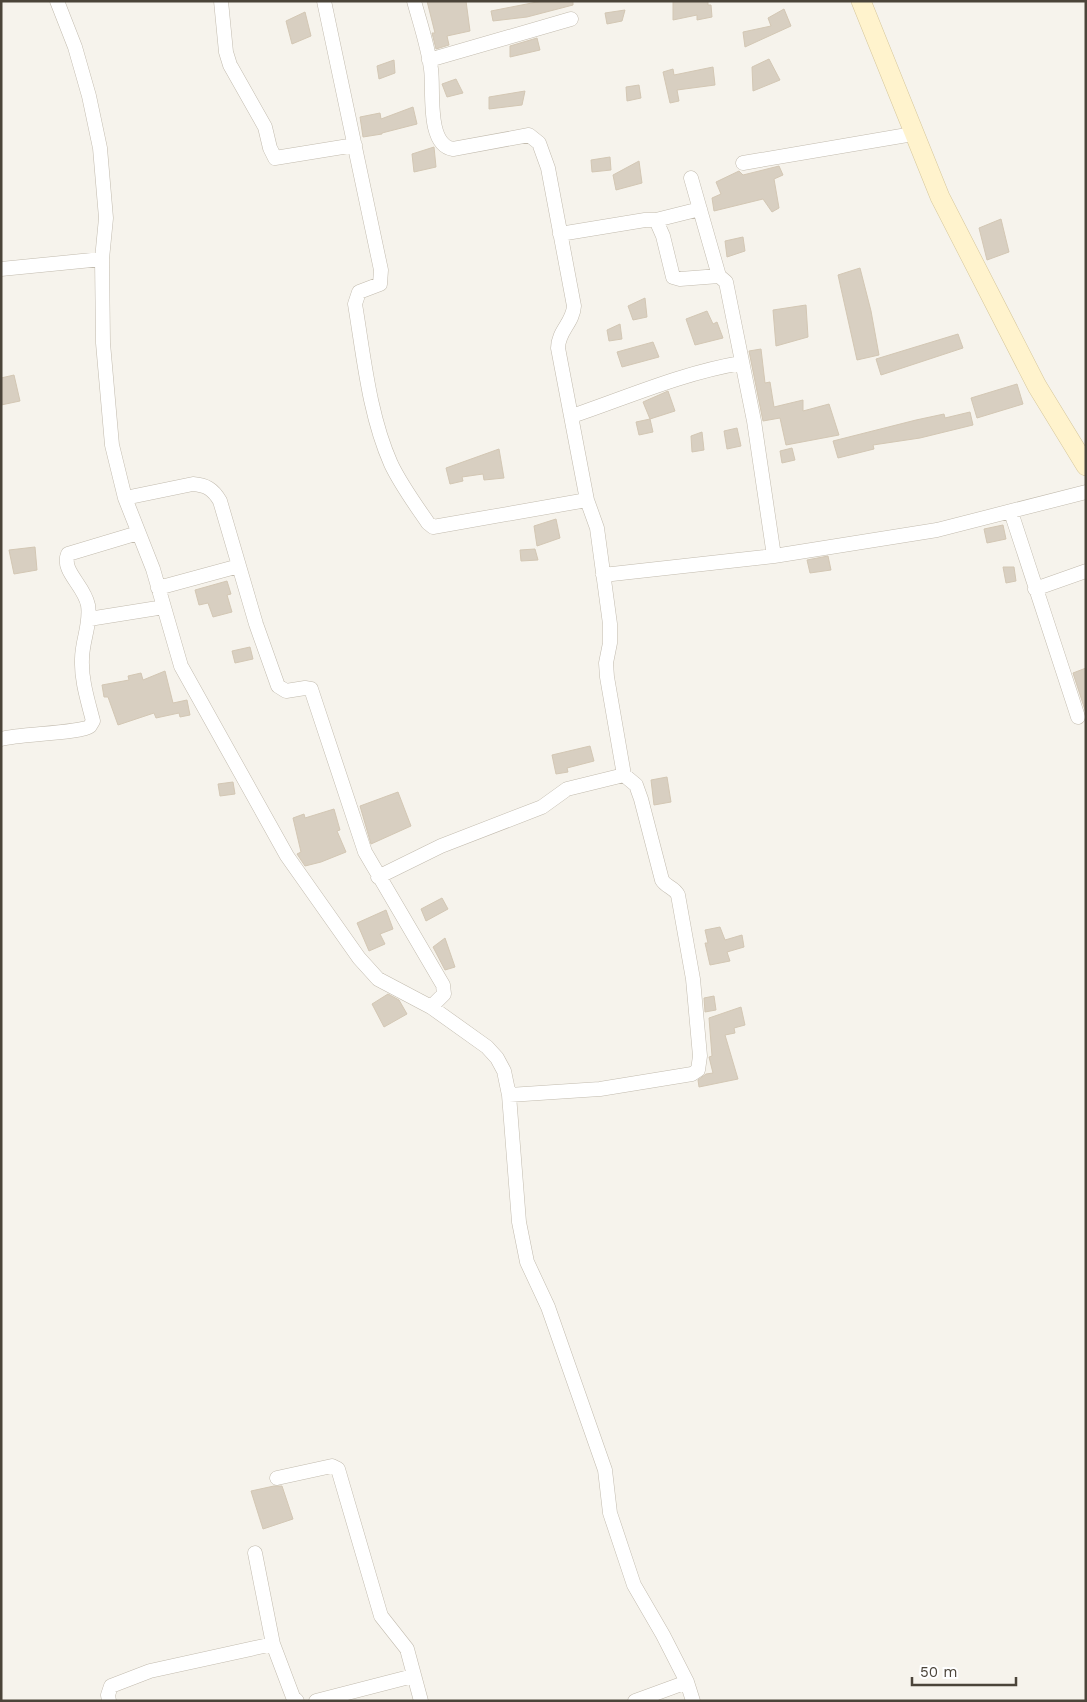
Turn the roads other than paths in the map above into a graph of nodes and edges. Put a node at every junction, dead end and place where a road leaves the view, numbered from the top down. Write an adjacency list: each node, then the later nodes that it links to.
1 (58, 1): 15 (street)
2 (222, 1): 9 (street)
3 (324, 1): 9 (street)
4 (414, 1): 7 (street)
5 (861, 1): 8 (street)
6 (571, 19): 7 (street)
7 (429, 60): 14 (street)
8 (913, 134): 10 (street); 20 (street)
9 (354, 145): 23 (street)
10 (743, 163)
11 (691, 178): 12 (street)
12 (700, 210): 13 (street); 17 (street)
13 (656, 220): 14 (street); 17 (street)
14 (560, 234): 19 (street)
15 (102, 259): 16 (street); 22 (street)
16 (1, 269)
17 (719, 276): 18 (street)
18 (741, 363): 19 (street); 26 (street)
19 (572, 416): 23 (street)
20 (1084, 457)
21 (1086, 492): 24 (street)
22 (125, 498): 25 (street); 27 (street)
23 (587, 500): 29 (street)
24 (1011, 512): 26 (street); 31 (street)
25 (138, 533): 30 (street); 33 (street)
26 (774, 556): 29 (street)
27 (239, 566): 30 (street); 37 (street)
28 (1086, 571): 31 (street)
29 (603, 575): 36 (street)
30 (158, 588): 32 (street)
31 (1036, 588): 34 (street)
32 (164, 607): 33 (street); 38 (street)
33 (89, 618): 35 (street)
34 (1078, 717)
35 (1, 740)
36 (624, 775): 37 (street); 39 (street)
37 (378, 877): 38 (street)
38 (431, 1007): 39 (street)
39 (509, 1095): 44 (street)
40 (277, 1478): 43 (street)
41 (256, 1553): 42 (street)
42 (273, 1644): 45 (street); 46 (street)
43 (413, 1676): 47 (street); 48 (street)
44 (686, 1682): 49 (street); 50 (street)
45 (109, 1701)
46 (297, 1701)
47 (316, 1701)
48 (421, 1701)
49 (635, 1701)
50 (693, 1701)

